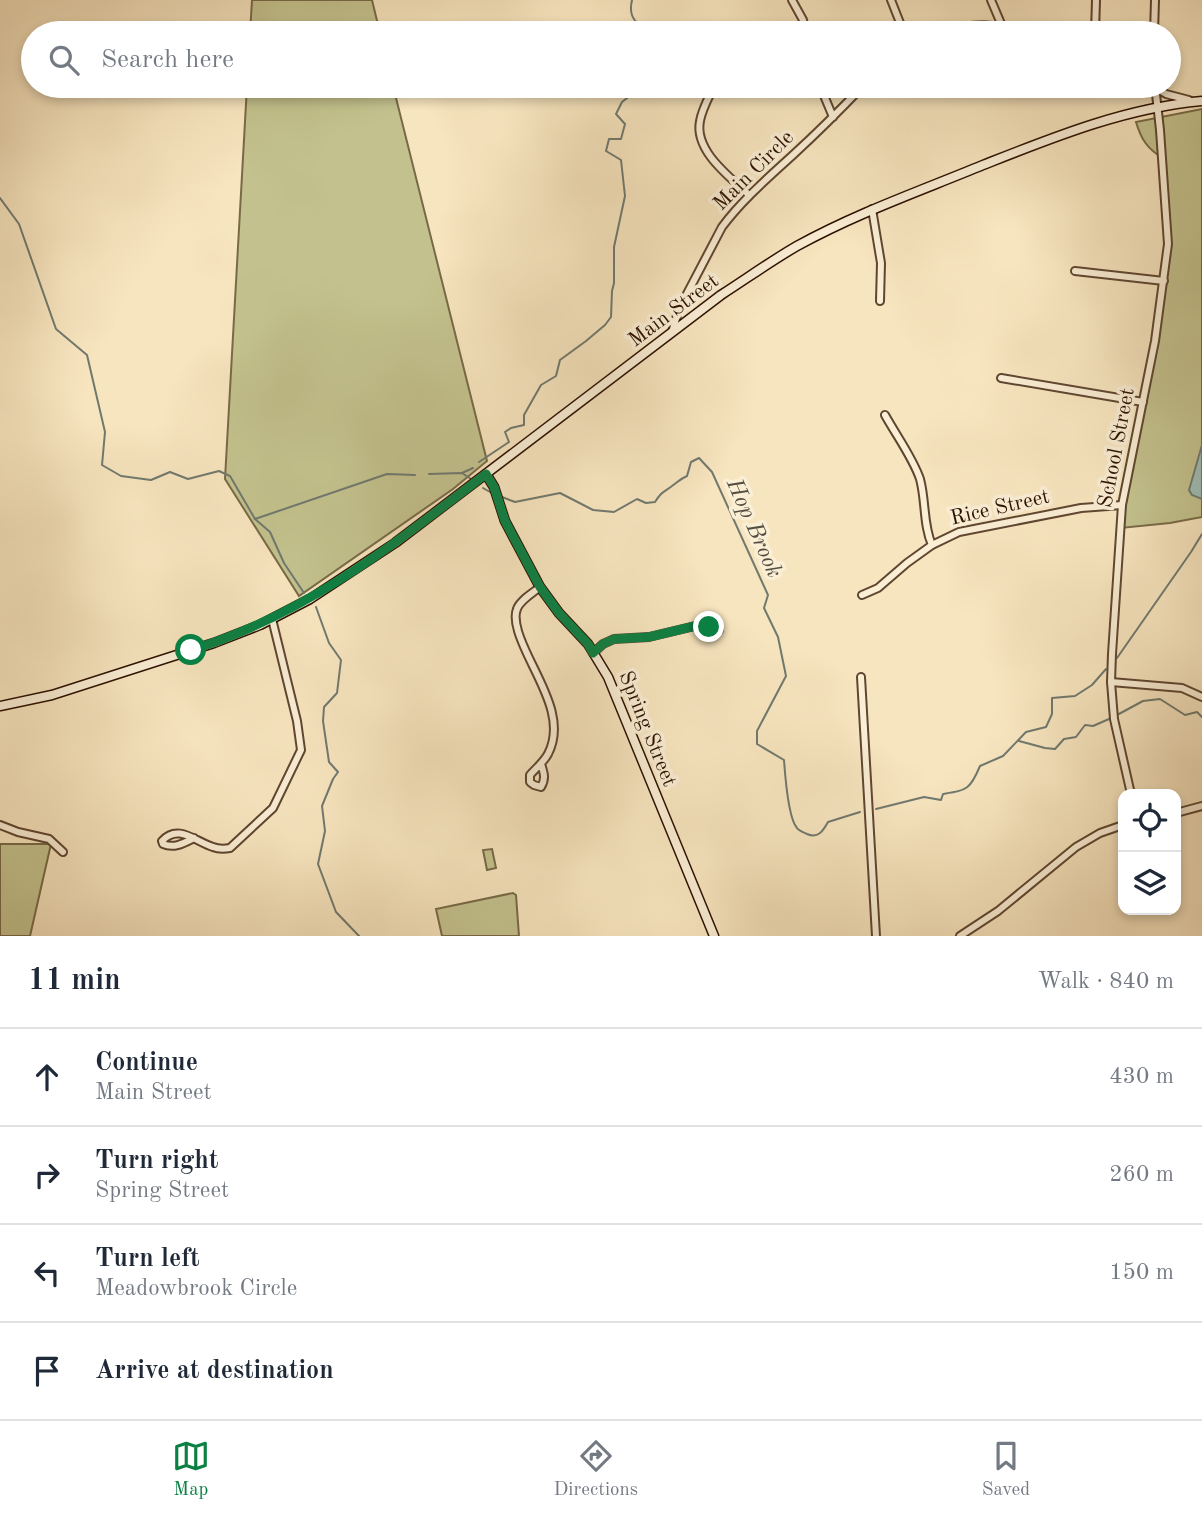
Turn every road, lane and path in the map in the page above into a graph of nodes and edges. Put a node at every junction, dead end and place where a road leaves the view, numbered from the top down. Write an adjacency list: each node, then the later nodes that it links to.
1 (792, 0): 6 (street)
2 (891, 0): 7 (street)
3 (991, 0): 8 (street)
4 (1096, 0): 9 (street)
5 (1155, 0): 10 (street)
6 (803, 21)
7 (899, 21)
8 (1000, 21)
9 (1095, 21)
10 (1154, 21)
11 (709, 98): 19 (street)
12 (825, 98): 18 (street)
13 (851, 98): 18 (street, Main Circle)
14 (1156, 98): 17 (street)
15 (1181, 98): 16 (street)
16 (1201, 101): 17 (main road, Main Street)
17 (1157, 108): 20 (main road, Main Street); 22 (street, School Street)
18 (833, 117): 19 (street, Main Circle)
19 (749, 195): 24 (street, Main Circle)
20 (872, 209): 23 (street); 24 (main road, Main Street)
21 (1075, 271): 22 (street)
22 (1164, 281): 26 (street, School Street)
23 (880, 301)
24 (672, 333): 28 (main road, Main Street)
25 (1001, 378): 26 (street)
26 (1143, 402): 29 (street, School Street)
27 (885, 415): 30 (street)
28 (486, 474): 31 (main road, Spring Street); 33 (main road, Main Street)
29 (1122, 505): 30 (street, Rice Street); 37 (street, School Street)
30 (932, 545): 32 (street, Rice Street)
31 (540, 587): 35 (main road, Spring Street); 40 (street)
32 (862, 595)
33 (272, 618): 39 (main road, Main Street); 46 (street)
34 (719, 630): 35 (street)
35 (593, 653): 48 (main road, Spring Street)
36 (861, 677): 49 (street)
37 (1111, 682): 38 (street); 41 (street, School Street)
38 (1202, 697)
39 (0, 706)
40 (541, 764)
41 (1130, 789)
42 (1202, 806): 43 (street)
43 (1181, 812)
44 (0, 825): 47 (street)
45 (1118, 827): 50 (street)
46 (194, 838)
47 (63, 852)
48 (714, 936)
49 (876, 936)
50 (961, 936)

